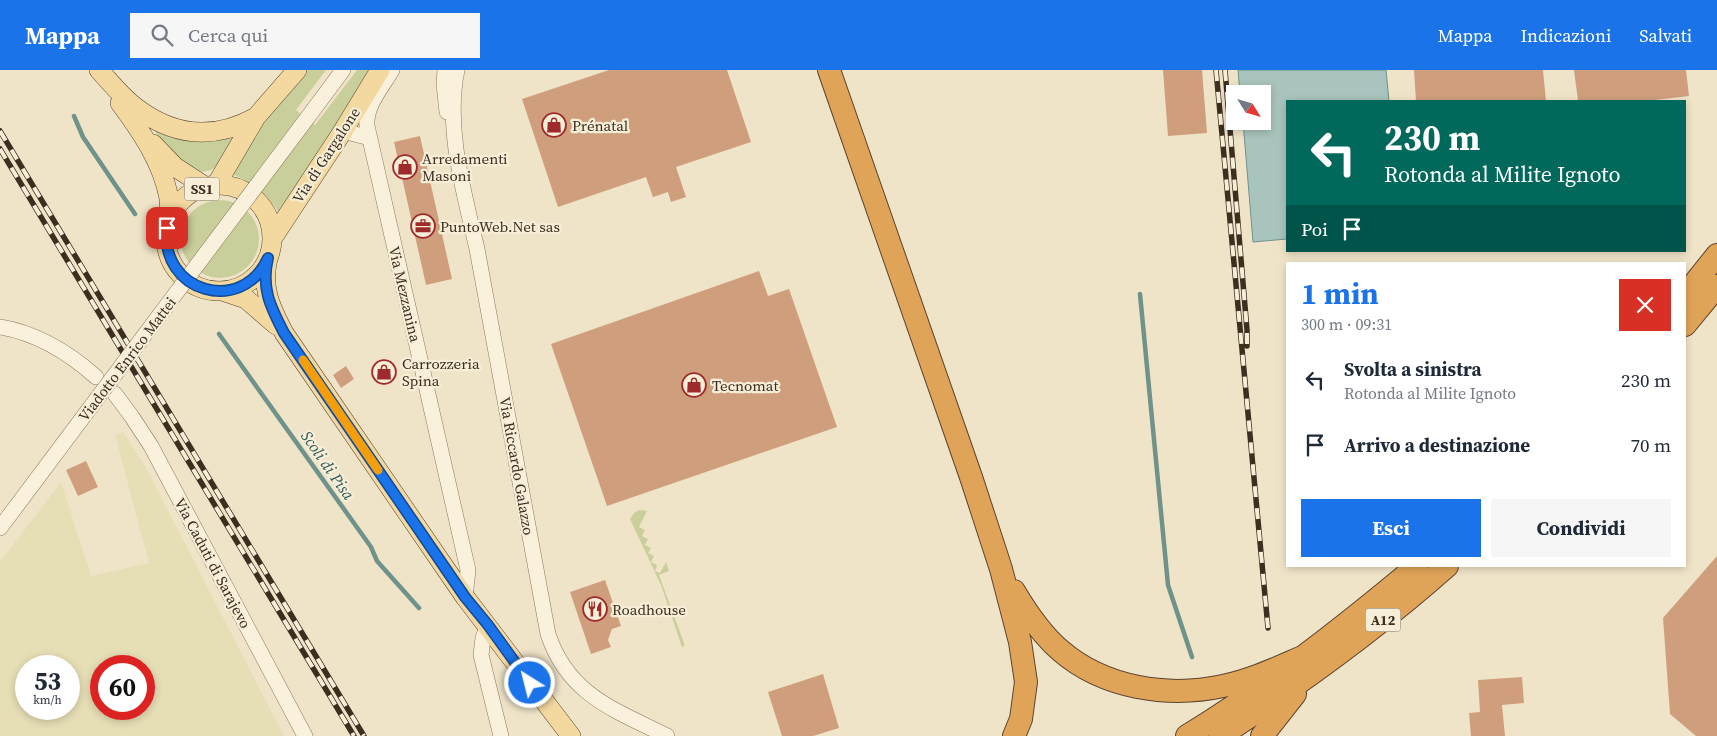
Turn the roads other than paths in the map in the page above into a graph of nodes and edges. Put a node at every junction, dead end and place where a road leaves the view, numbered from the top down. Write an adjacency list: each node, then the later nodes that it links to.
1 (98, 70): 9 (main road); 11 (main road, SS1)
2 (298, 70): 9 (main road)
3 (343, 70): 27 (street, Viadotto Enrico Mattei, bridge)
4 (380, 70): 10 (main road, Via di Gargalone)
5 (392, 70): 13 (street, Via Mezzanina)
6 (445, 70): 12 (street, Via Riccardo Galazzo)
7 (457, 70): 12 (street, Via Riccardo Galazzo)
8 (829, 70): 30 (highway)
9 (256, 117): 14 (main road)
10 (343, 131): 13 (street); 16 (main road, Via di Gargalone)
11 (144, 135): 14 (main road, SS1); 15 (main road, SS1)
12 (454, 137): 38 (street, Via Riccardo Galazzo)
13 (370, 138): 31 (street, Via Mezzanina)
14 (211, 186): 15 (main road, SS1); 16 (main road, SS1)
15 (169, 221): 20 (main road, SS1)
16 (272, 239): 18 (main road, SS1)
17 (1717, 255): 21 (highway)
18 (268, 258): 20 (main road, SS1); 24 (main road)
19 (1717, 286): 22 (highway)
20 (221, 291): 24 (main road)
21 (1686, 294)
22 (1686, 324)
23 (0, 327): 25 (street)
24 (284, 333): 31 (main road)
25 (96, 377)
26 (114, 394): 35 (street, Via Caduti di Sarajevo)
27 (4, 522)
28 (1416, 567): 33 (highway, A12)
29 (1446, 567): 33 (highway, A12)
30 (1001, 569): 33 (highway); 39 (highway)
31 (465, 597): 32 (main road)
32 (488, 625): 36 (street); 37 (main road)
33 (1311, 663): 34 (highway); 40 (highway, A12); 41 (highway, A12)
34 (1269, 731)
35 (305, 736)
36 (501, 736)
37 (570, 736)
38 (668, 736)
39 (1014, 736)
40 (1187, 736)
41 (1220, 736)

